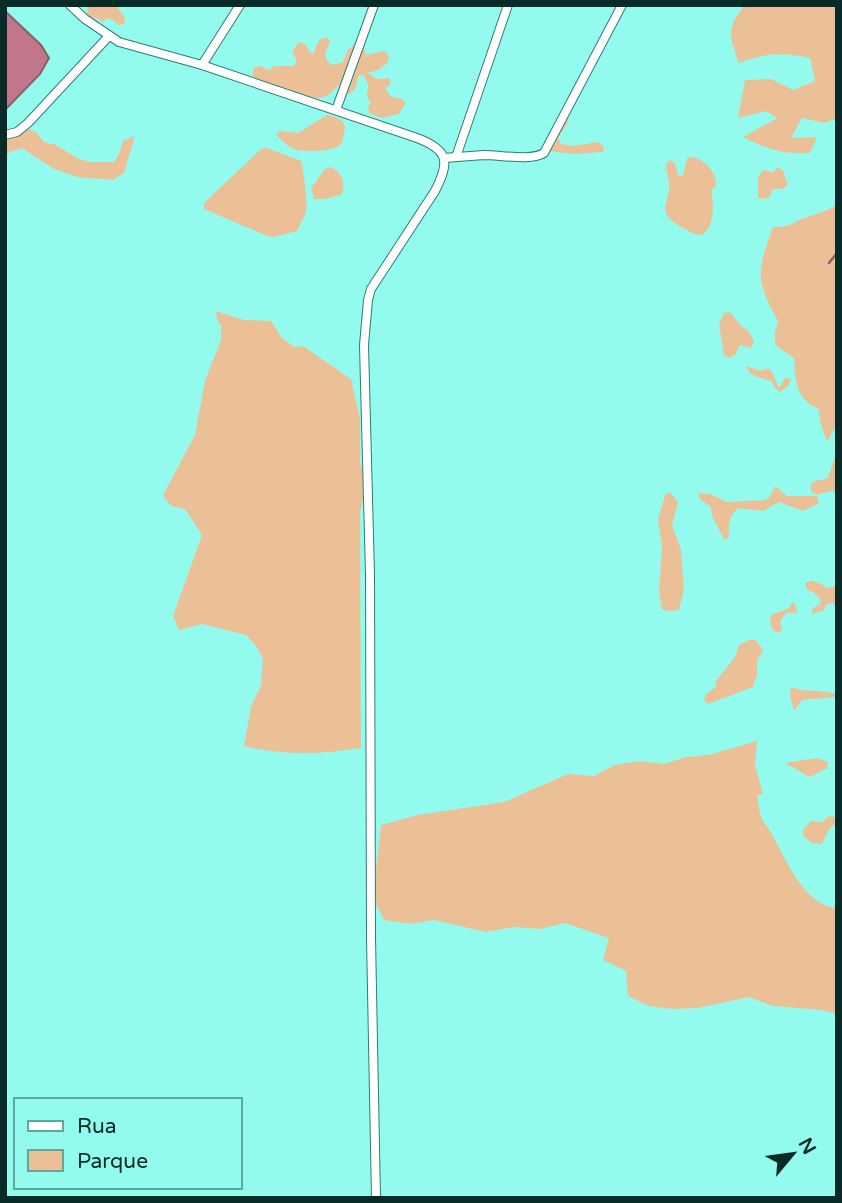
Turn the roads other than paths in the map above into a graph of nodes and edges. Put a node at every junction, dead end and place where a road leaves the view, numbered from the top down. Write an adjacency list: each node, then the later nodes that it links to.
1 (70, 5): 6 (street)
2 (240, 5): 7 (street)
3 (374, 5): 8 (street)
4 (508, 5): 11 (street)
5 (622, 5): 11 (street)
6 (109, 36): 7 (street); 9 (street)
7 (202, 65): 8 (street)
8 (336, 110): 10 (street)
9 (5, 135)
10 (444, 158): 11 (street); 12 (street)
11 (456, 158)
12 (376, 1198)

